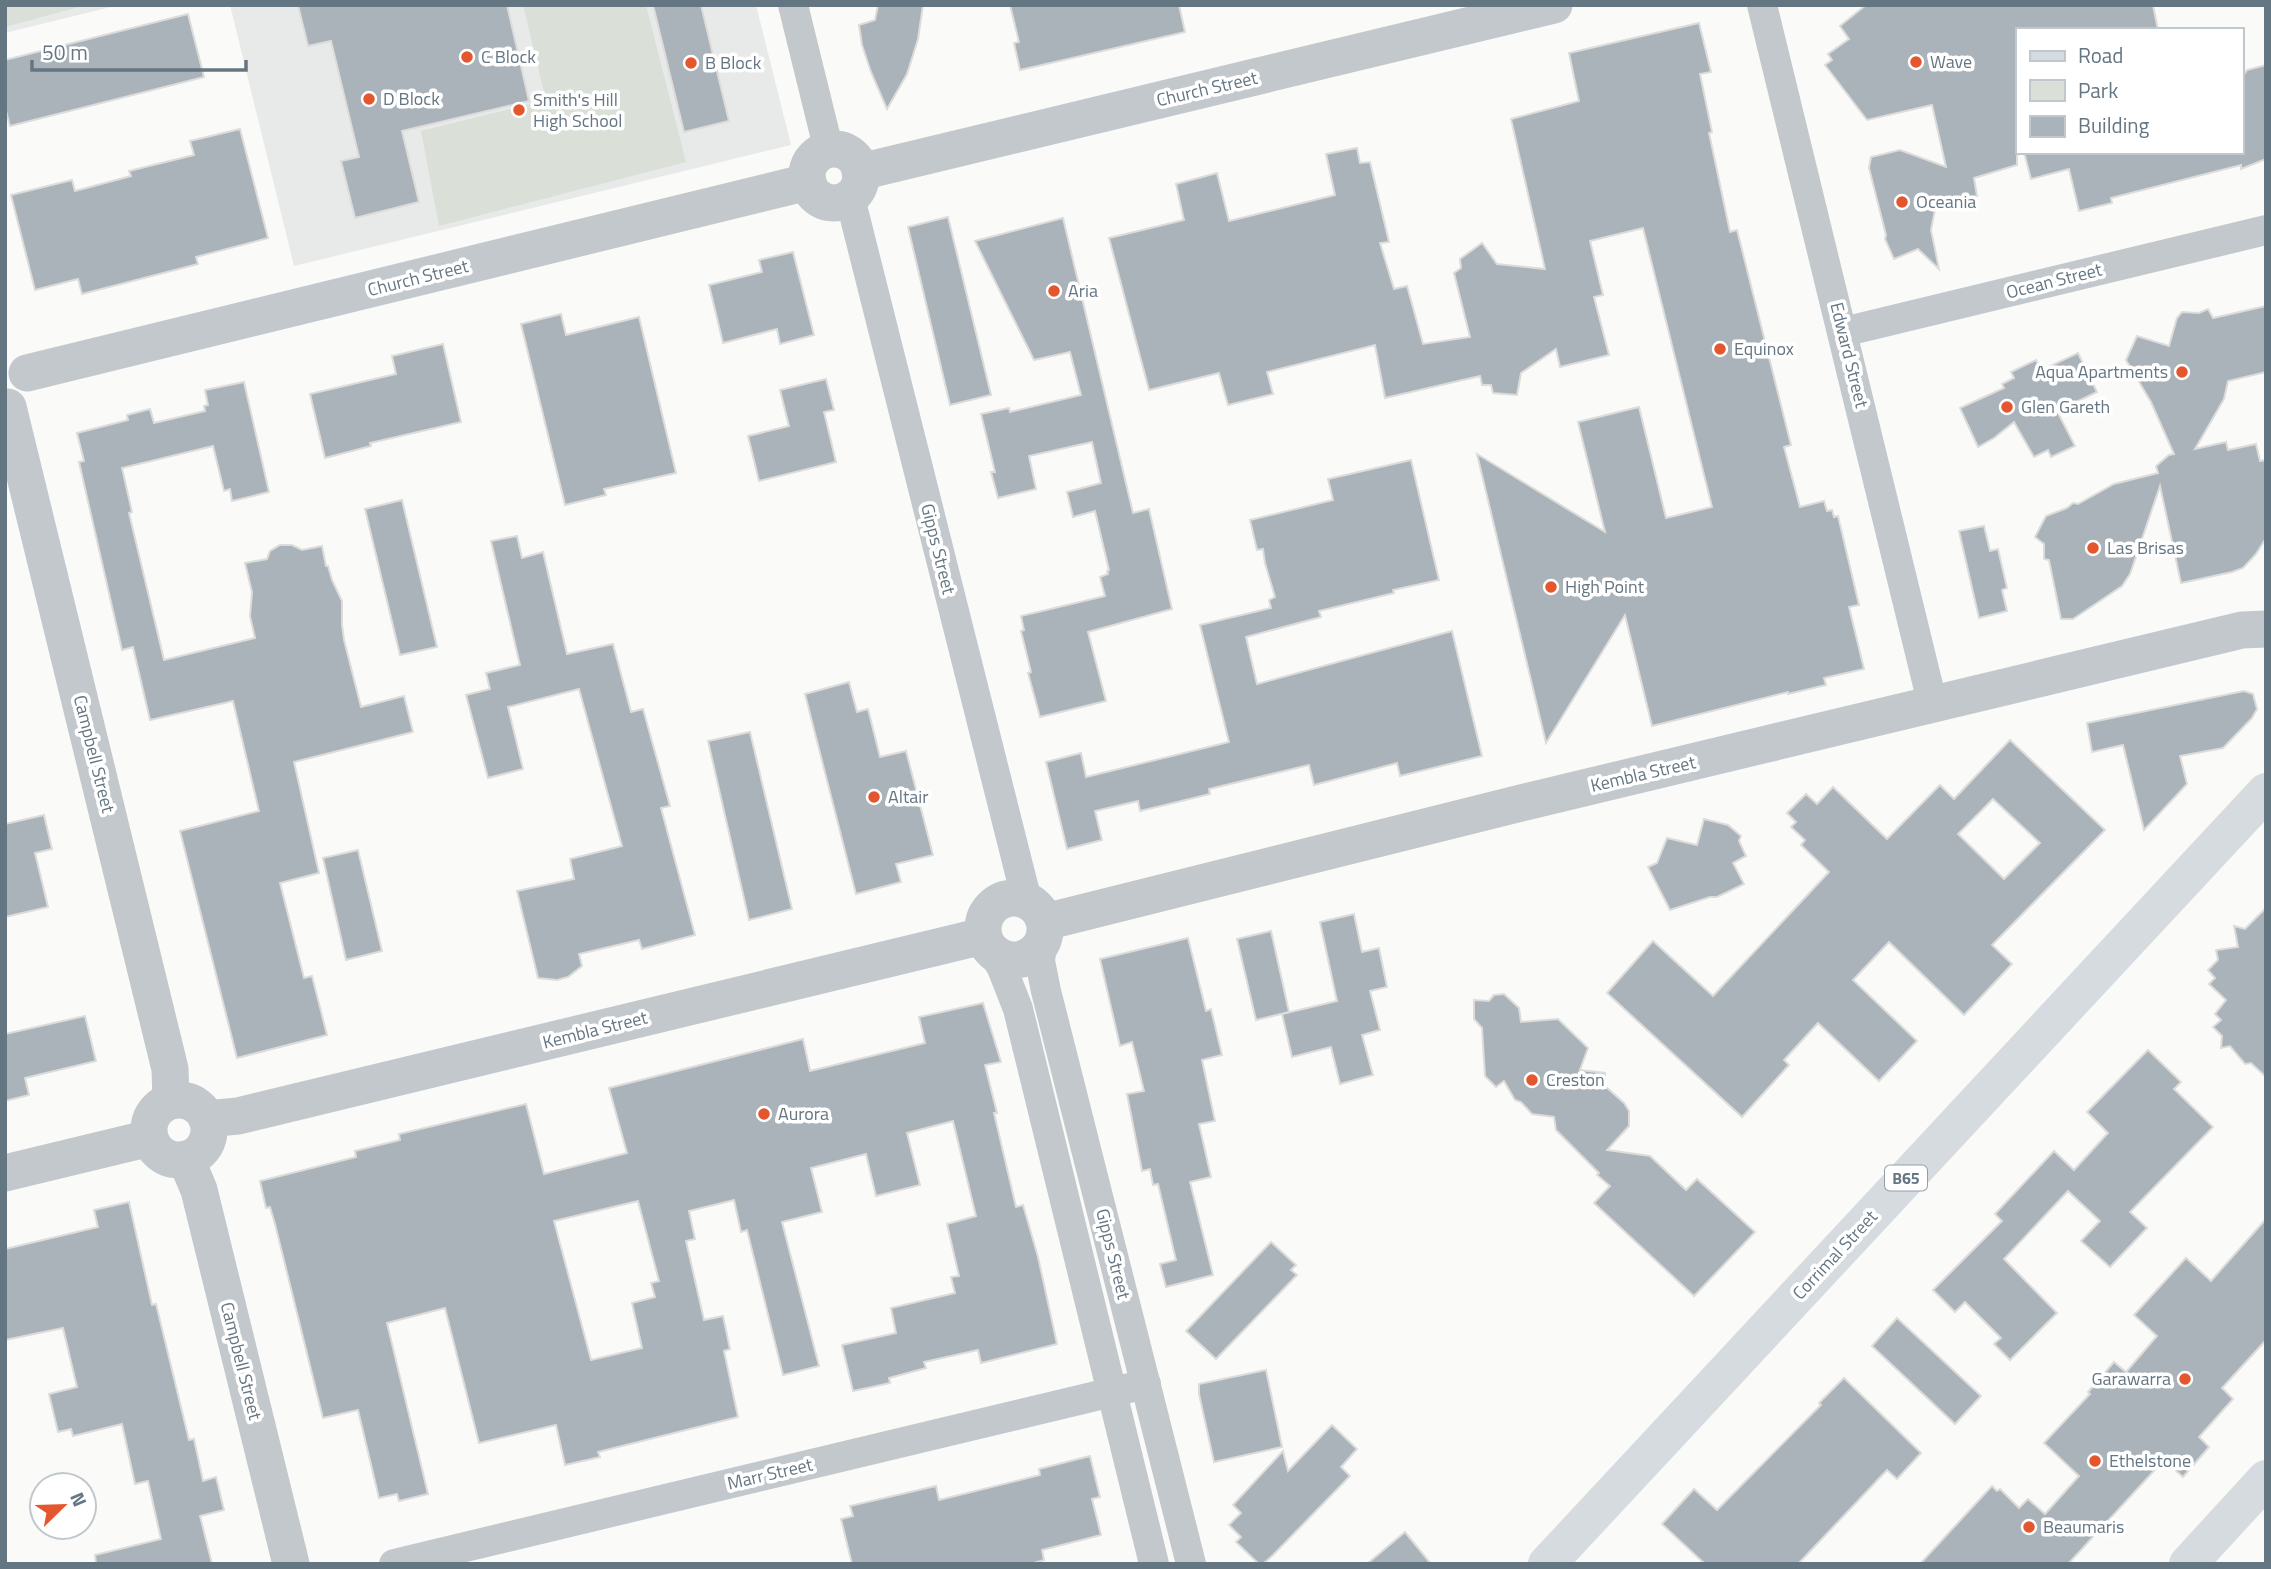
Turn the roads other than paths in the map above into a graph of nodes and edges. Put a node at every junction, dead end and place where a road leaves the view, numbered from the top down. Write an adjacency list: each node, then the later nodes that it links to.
1 (793, 5): 4 (street)
2 (1554, 5): 6 (street, Church Street)
3 (1762, 5): 8 (street, Edward Street)
4 (829, 151): 5 (street); 6 (street)
5 (808, 182): 6 (street); 9 (street, Church Street)
6 (855, 185): 14 (street, Gipps Street)
7 (2266, 230): 8 (street, Ocean Street)
8 (1843, 332): 12 (street, Edward Street)
9 (16, 363): 10 (street)
10 (7, 408): 16 (street, Campbell Street)
11 (2258, 632): 12 (street, Kembla Street)
12 (1933, 706): 14 (street, Kembla Street)
13 (2266, 792): 28 (main road, Corrimal Street / B65)
14 (1038, 922): 15 (street); 15 (street); 21 (street, Gipps Street)
15 (988, 945): 17 (street, Kembla Street); 22 (street, Gipps Street)
16 (172, 1101): 17 (street); 18 (street)
17 (207, 1119): 19 (street)
18 (150, 1138): 19 (street); 20 (street)
19 (186, 1159): 24 (street, Campbell Street)
20 (5, 1173)
21 (1146, 1384): 22 (street, Marr Street); 27 (street, Gipps Street)
22 (1111, 1392): 25 (street, Marr Street); 26 (street, Gipps Street)
23 (2266, 1479): 29 (main road)
24 (290, 1564)
25 (394, 1564)
26 (1154, 1564)
27 (1191, 1564)
28 (1547, 1564)
29 (2188, 1564)

